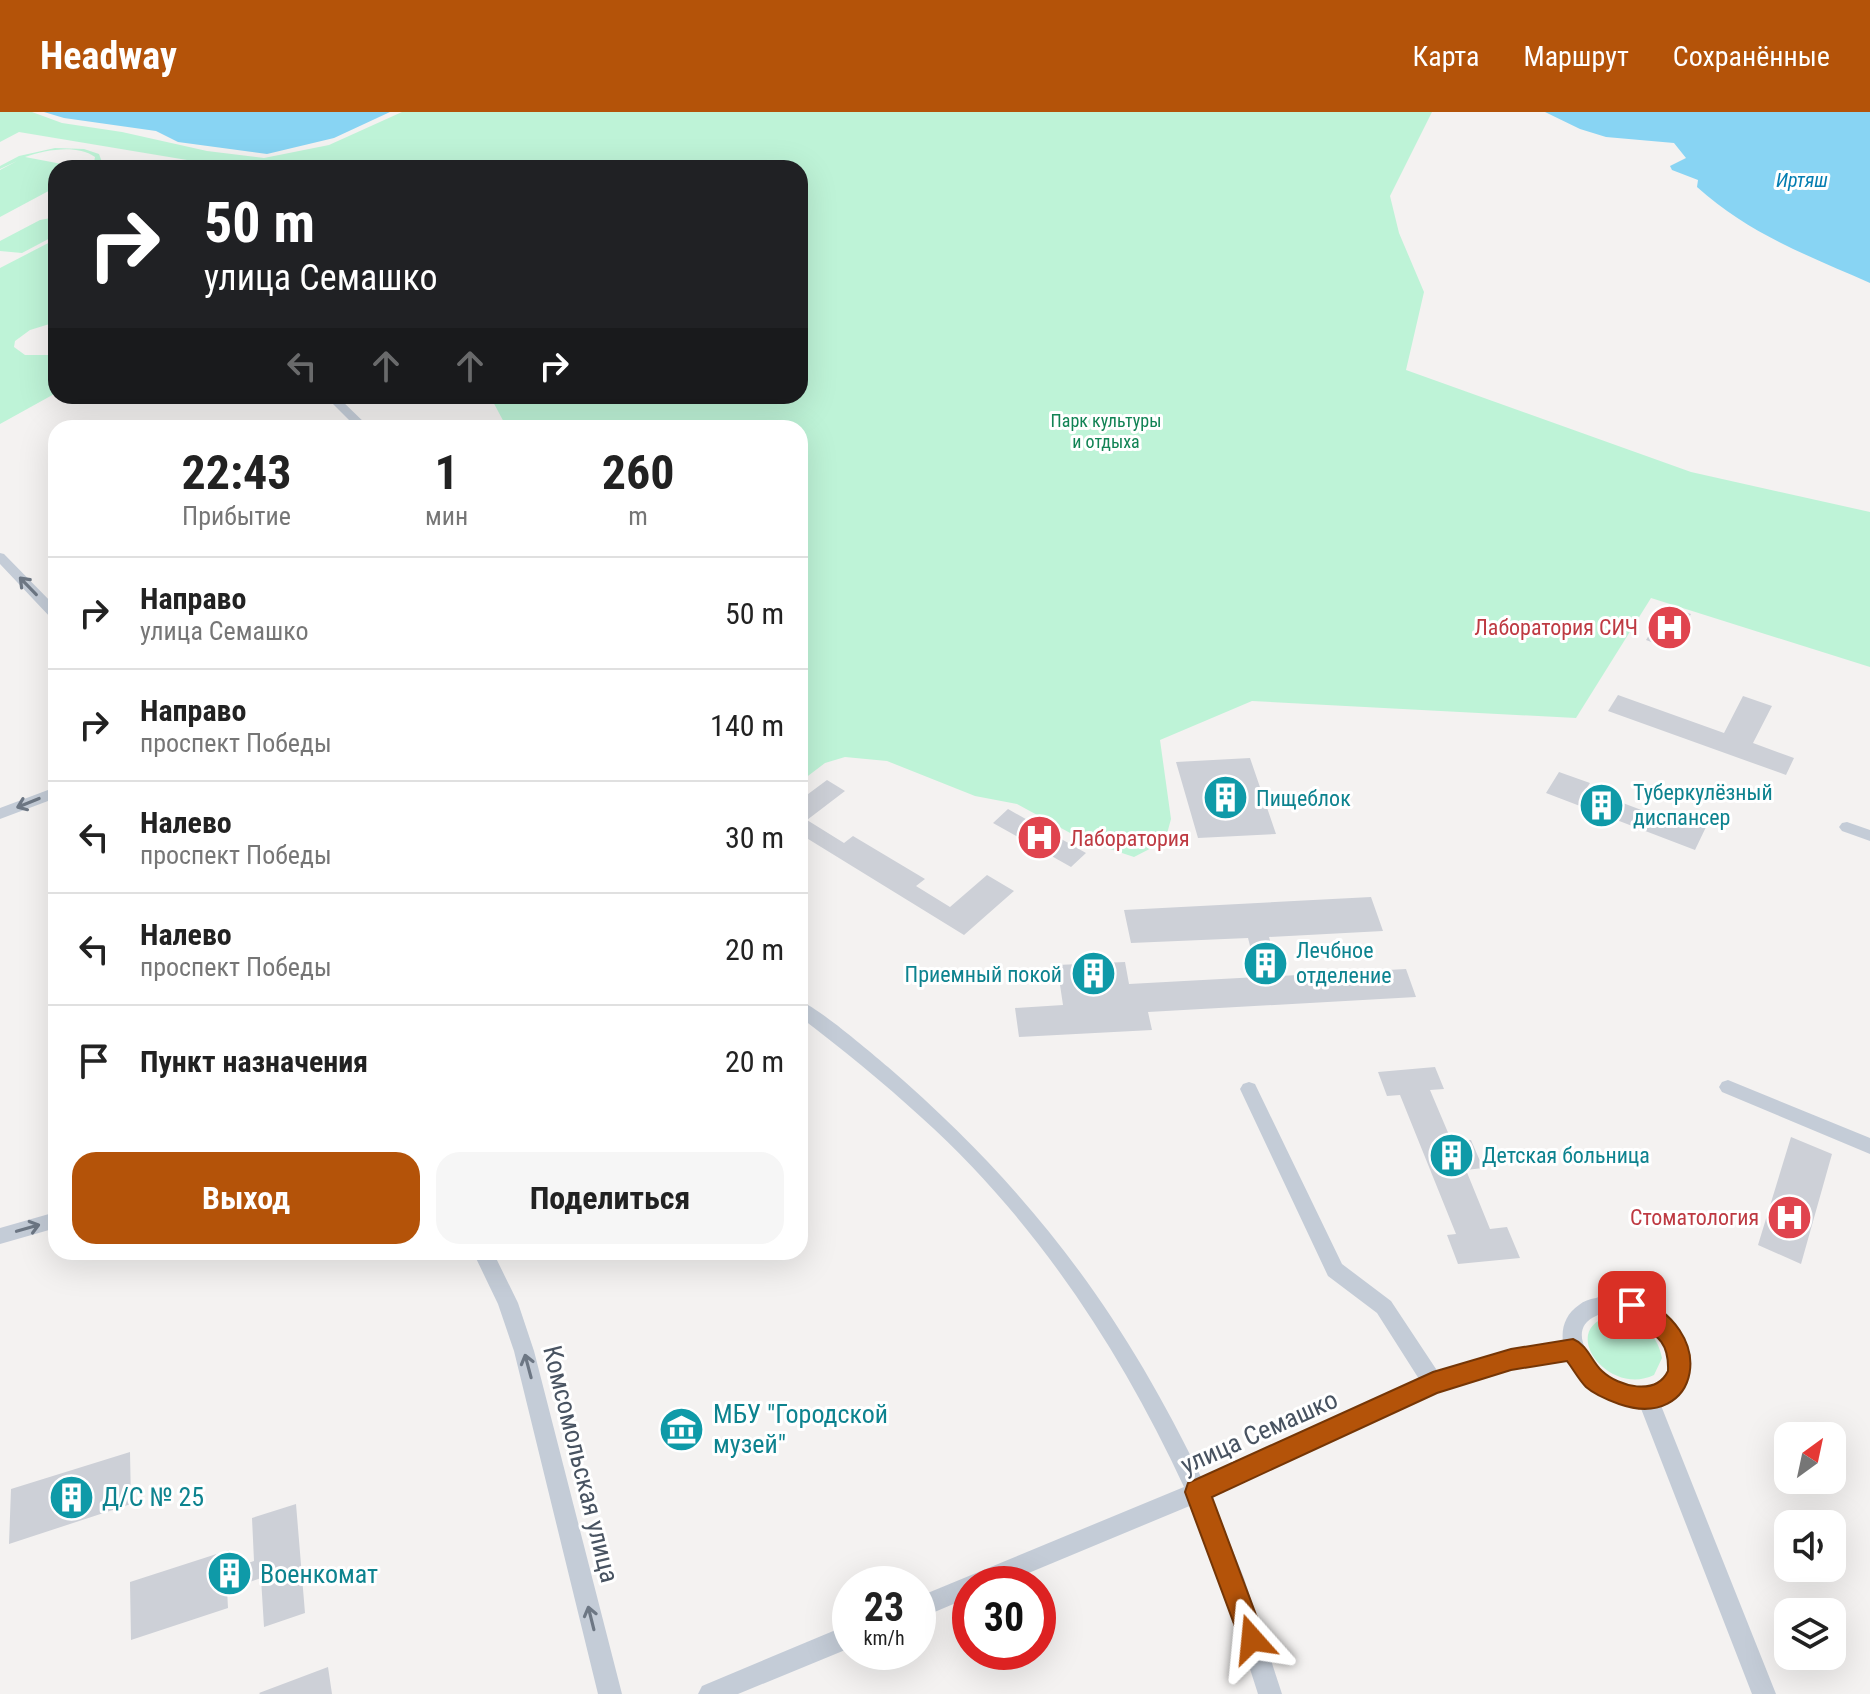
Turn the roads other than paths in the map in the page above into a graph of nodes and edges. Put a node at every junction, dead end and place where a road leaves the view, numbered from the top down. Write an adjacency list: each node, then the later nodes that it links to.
1 (339, 404): 2 (street)
2 (356, 420)
3 (0, 557): 4 (street, one-way to 3)
4 (48, 607)
5 (48, 795): 6 (street, one-way to 6)
6 (0, 814)
7 (1847, 827): 8 (street)
8 (1870, 836)
9 (808, 1014): 19 (street)
10 (1728, 1087): 12 (street)
11 (1249, 1089): 17 (street)
12 (1870, 1146)
13 (48, 1222): 14 (street, one-way to 13)
14 (0, 1236)
15 (487, 1260): 22 (street, Комсомольская улица, one-way to 15)
16 (1573, 1350): 17 (street, улица Семашко); 18 (street); 18 (street)
17 (1433, 1383): 19 (street, улица Семашко)
18 (1647, 1397): 25 (street)
19 (1197, 1492): 20 (street, улица Семашко); 24 (street)
20 (1018, 1566)
21 (832, 1643): 23 (street)
22 (610, 1694)
23 (710, 1694)
24 (1270, 1694)
25 (1764, 1694)

